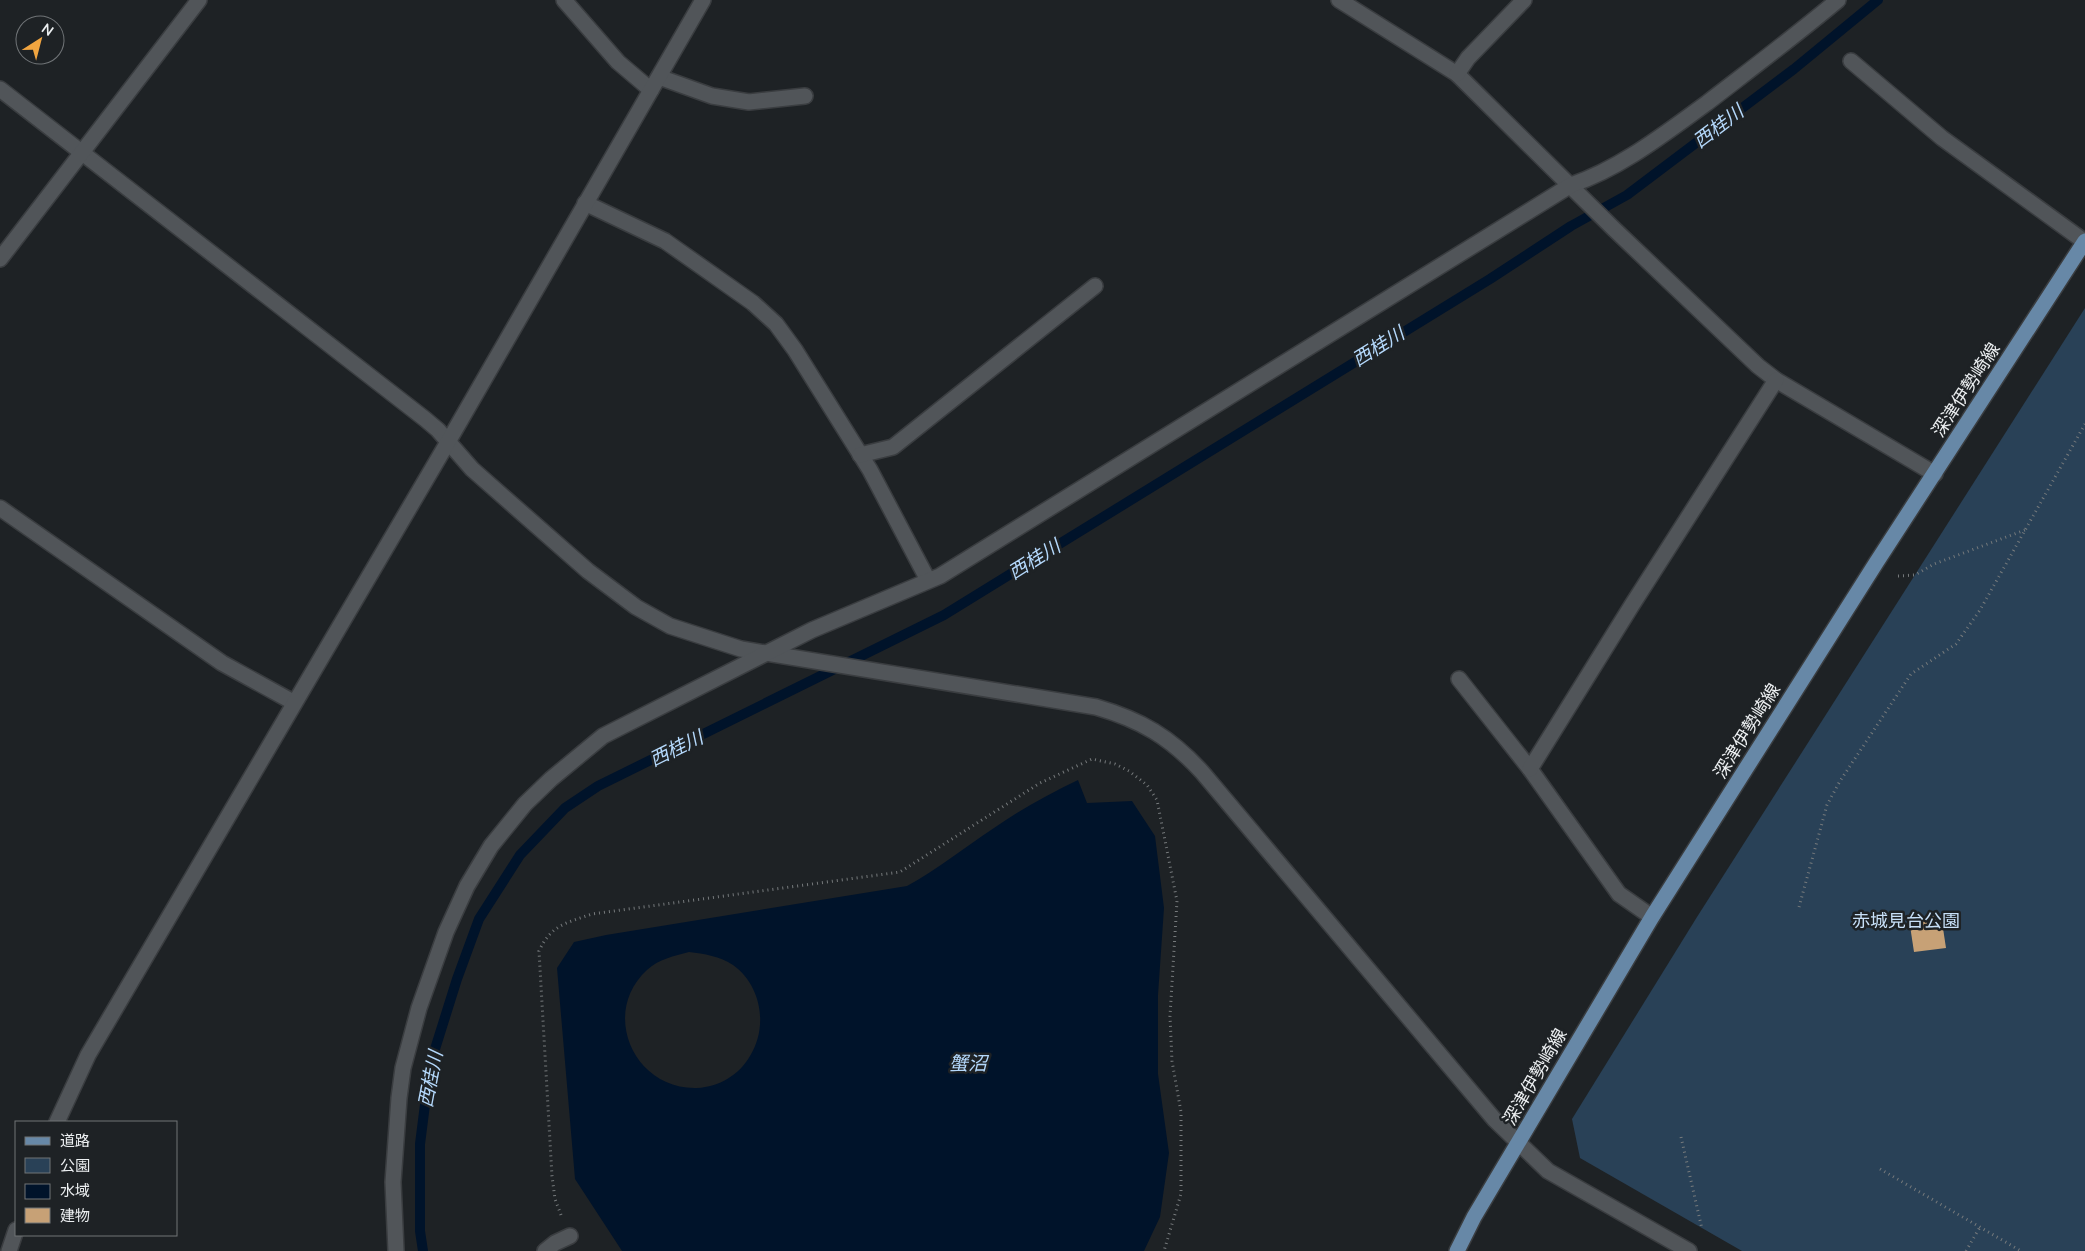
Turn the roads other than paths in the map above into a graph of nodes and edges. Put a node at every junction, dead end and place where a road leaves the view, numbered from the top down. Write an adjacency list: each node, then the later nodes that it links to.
1 (199, 0): 13 (street)
2 (564, 0): 11 (street)
3 (703, 0): 9 (street)
4 (1339, 0): 8 (street)
5 (1524, 0): 8 (street)
6 (1838, 0): 14 (street)
7 (1851, 62): 16 (street)
8 (1457, 74): 14 (street)
9 (659, 77): 11 (street); 12 (street)
10 (0, 88): 13 (street)
11 (651, 90): 15 (street)
12 (805, 96)
13 (82, 153): 17 (street); 20 (street)
14 (1575, 190): 19 (street); 24 (street)
15 (586, 202): 20 (street); 21 (street)
16 (2085, 242): 22 (main road, 深津伊勢崎線)
17 (0, 259)
18 (1095, 286): 21 (street)
19 (1776, 380): 22 (street); 28 (street)
20 (448, 442): 25 (street); 27 (street)
21 (860, 455): 24 (street)
22 (1935, 474): 29 (main road, 深津伊勢崎線)
23 (0, 508): 27 (street)
24 (928, 580): 25 (street)
25 (769, 654): 31 (street); 35 (street)
26 (1459, 679): 28 (street)
27 (293, 702): 30 (street)
28 (1530, 769): 29 (street)
29 (1652, 917): 31 (main road, 深津伊勢崎線)
30 (57, 1121)
31 (1518, 1144): 37 (main road, 深津伊勢崎線); 38 (street)
32 (15, 1233): 34 (street)
33 (570, 1236): 36 (street)
34 (9, 1251)
35 (396, 1251)
36 (545, 1251)
37 (1457, 1251)
38 (1688, 1251)

